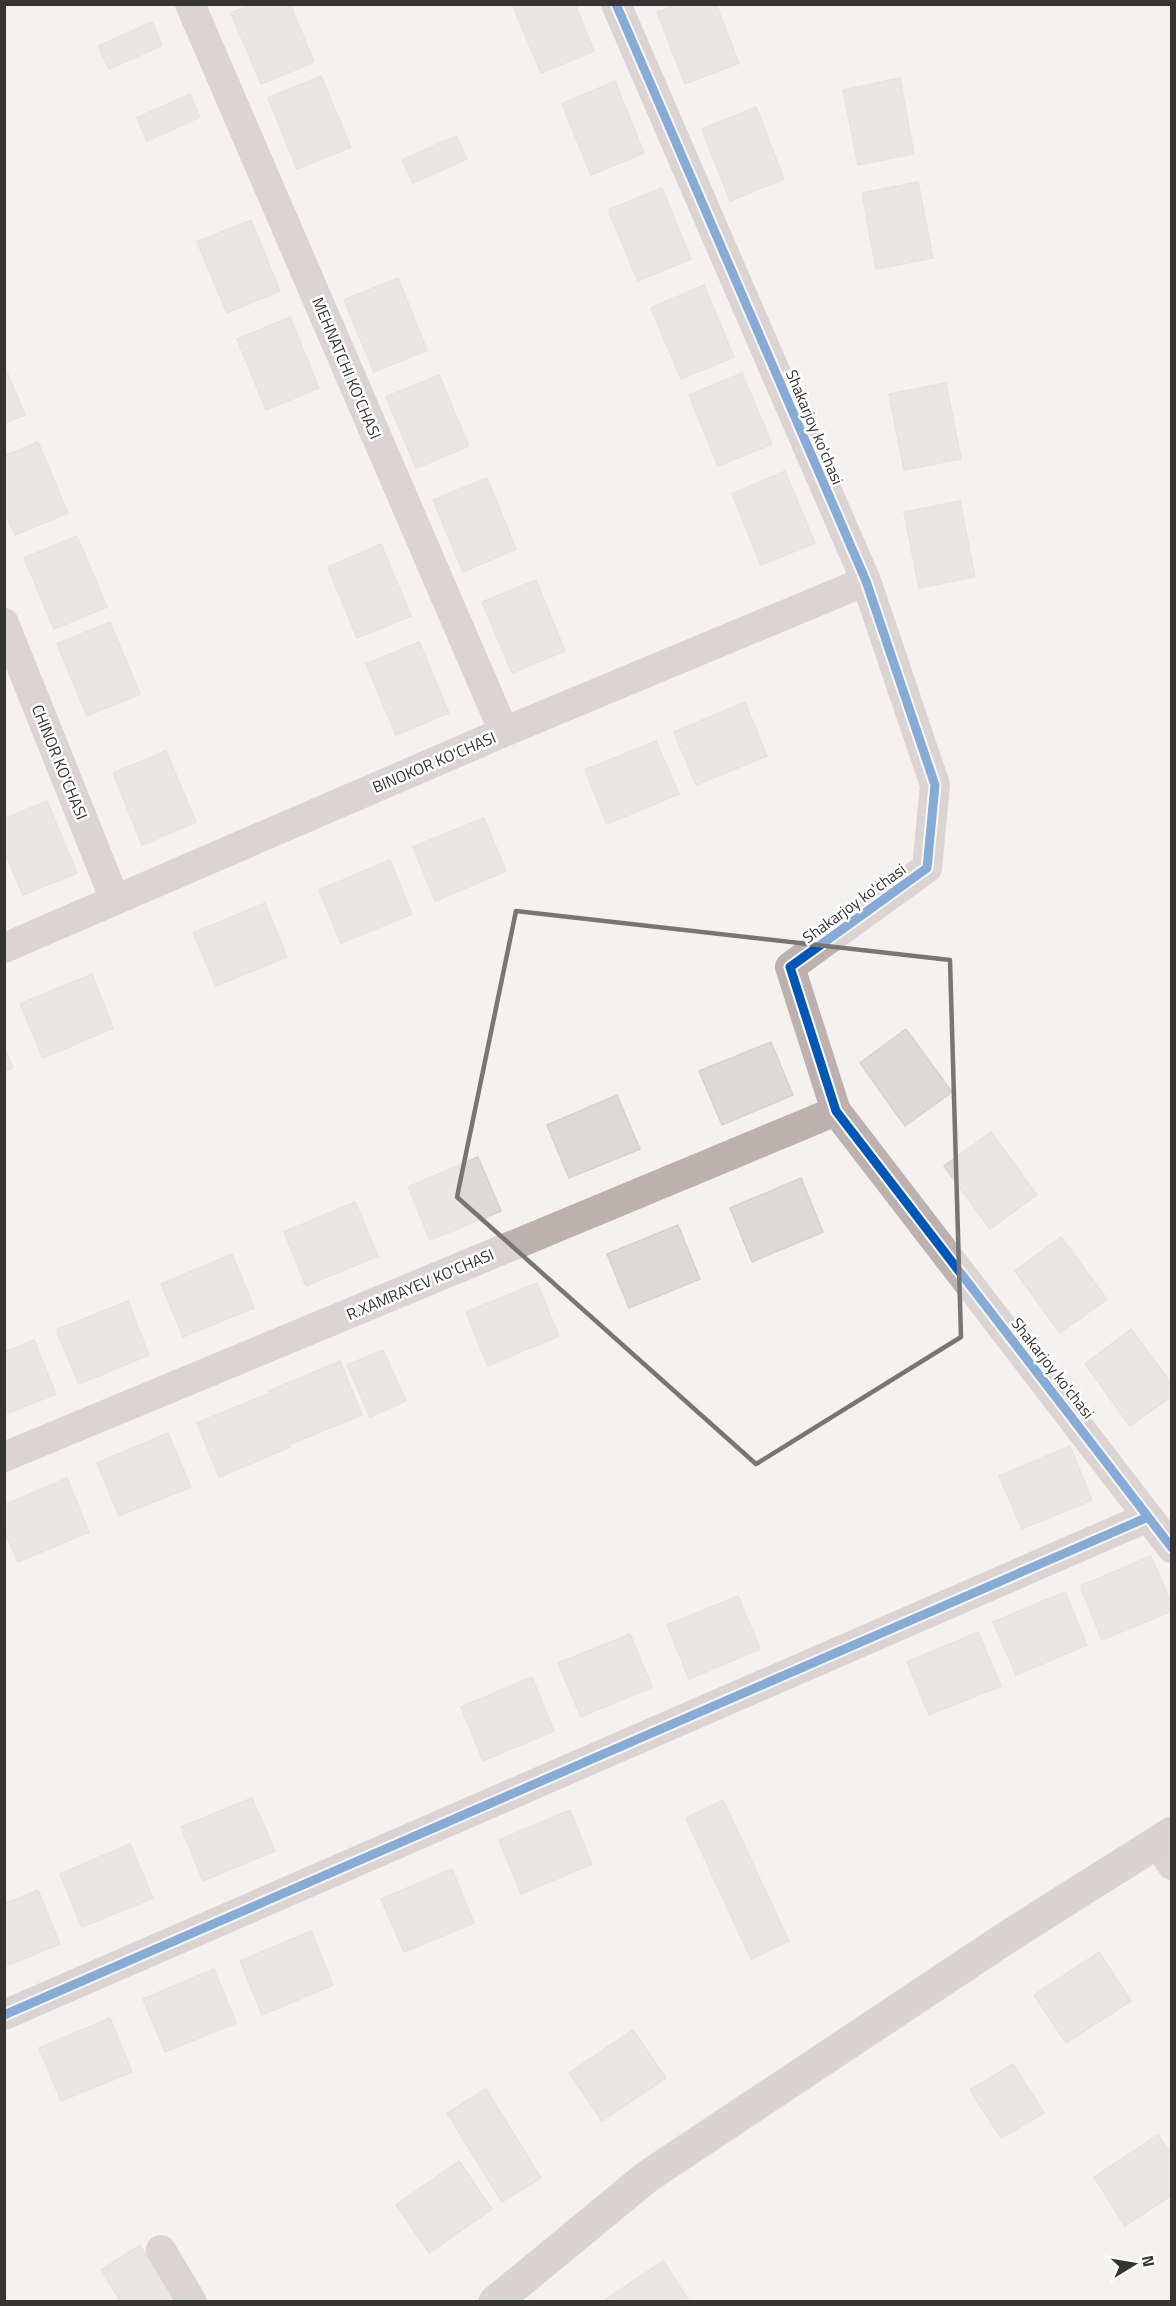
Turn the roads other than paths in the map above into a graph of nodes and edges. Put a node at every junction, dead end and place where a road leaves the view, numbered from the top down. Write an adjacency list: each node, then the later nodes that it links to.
1 (190, 4): 5 (street, MEHNATCHI KO'CHASI)
2 (616, 4): 3 (street, Shakarjoy ko'chasi)
3 (866, 580): 5 (street, BINOKOR KO'CHASI); 8 (street, Shakarjoy ko'chasi)
4 (4, 623): 6 (street, CHINOR KO'CHASI)
5 (504, 732): 6 (street, BINOKOR KO'CHASI)
6 (115, 900): 7 (street, BINOKOR KO'CHASI)
7 (4, 948)
8 (836, 1111): 9 (street, R.XAMRAYEV KO'CHASI); 10 (street, Shakarjoy ko'chasi)
9 (4, 1457)
10 (1148, 1517): 11 (street, Shakarjoy ko'chasi); 13 (street)
11 (1172, 1548)
12 (1167, 1847): 16 (street)
13 (4, 2015)
14 (161, 2250): 15 (street)
15 (192, 2301)
16 (495, 2301)

